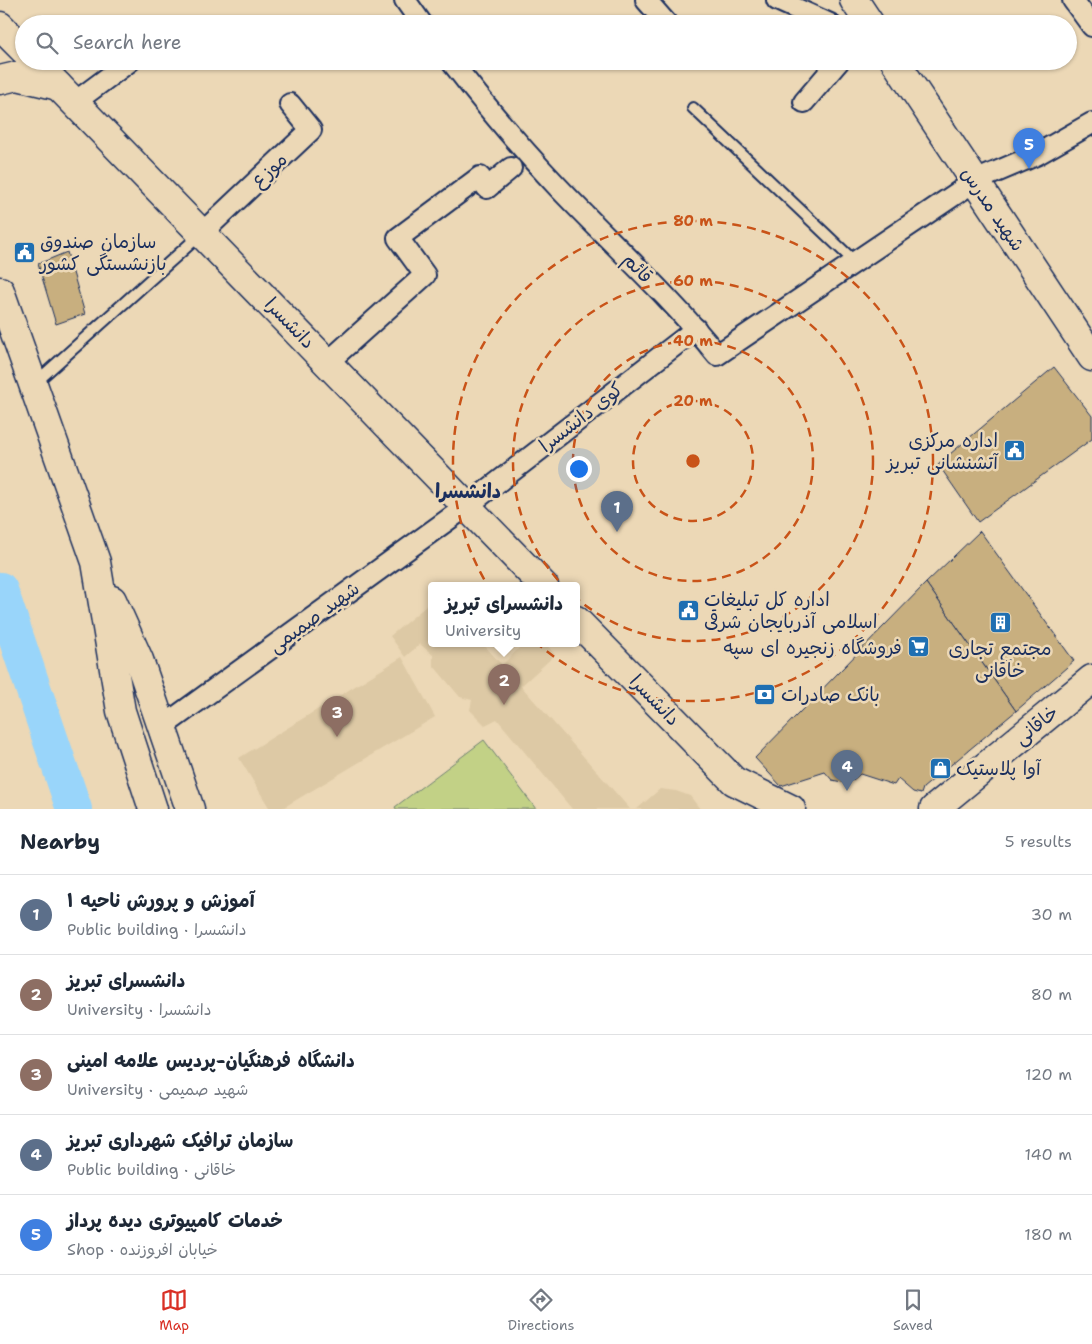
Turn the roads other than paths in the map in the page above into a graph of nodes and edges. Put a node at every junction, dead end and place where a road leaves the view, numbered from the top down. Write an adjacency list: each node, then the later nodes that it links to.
1 (405, 0): 6 (street)
2 (646, 0): 7 (street)
3 (776, 0): 8 (street)
4 (854, 0): 9 (main road)
5 (1073, 0): 11 (street)
6 (416, 15)
7 (659, 15)
8 (810, 15)
9 (864, 15)
10 (0, 26): 12 (main road)
11 (1092, 26)
12 (15, 41)
13 (43, 70): 19 (main road, دانشسرا)
14 (113, 70): 19 (street)
15 (458, 70): 29 (street, قائم)
16 (831, 70): 20 (street)
17 (901, 70): 25 (main road, شهید مدرس)
18 (0, 80): 19 (main road)
19 (66, 94): 26 (main road, دانشسرا)
20 (804, 102)
21 (290, 104): 26 (street, موزع)
22 (693, 108): 27 (lane)
23 (1092, 123): 25 (street, قائم)
24 (510, 168): 31 (street)
25 (975, 181): 27 (street, قائم); 30 (main road, شهید مدرس)
26 (202, 233): 31 (main road, دانشسرا); 32 (lane)
27 (855, 262): 29 (street, قائم)
28 (0, 291): 32 (main road)
29 (696, 329): 33 (street, کوی دانشسرا)
30 (1092, 356)
31 (328, 362): 33 (main road, دانشسرا)
32 (33, 385): 34 (main road)
33 (466, 506): 35 (main road, دانشسرا); 38 (street, شهید صمیمی)
34 (96, 562): 38 (main road); 40 (main road)
35 (540, 582)
36 (580, 624): 39 (main road, دانشسرا)
37 (1092, 679): 44 (main road, خاقانی)
38 (162, 727): 41 (main road)
39 (734, 781): 42 (main road); 43 (main road)
40 (152, 809)
41 (190, 809)
42 (744, 809)
43 (790, 809)
44 (934, 809)

